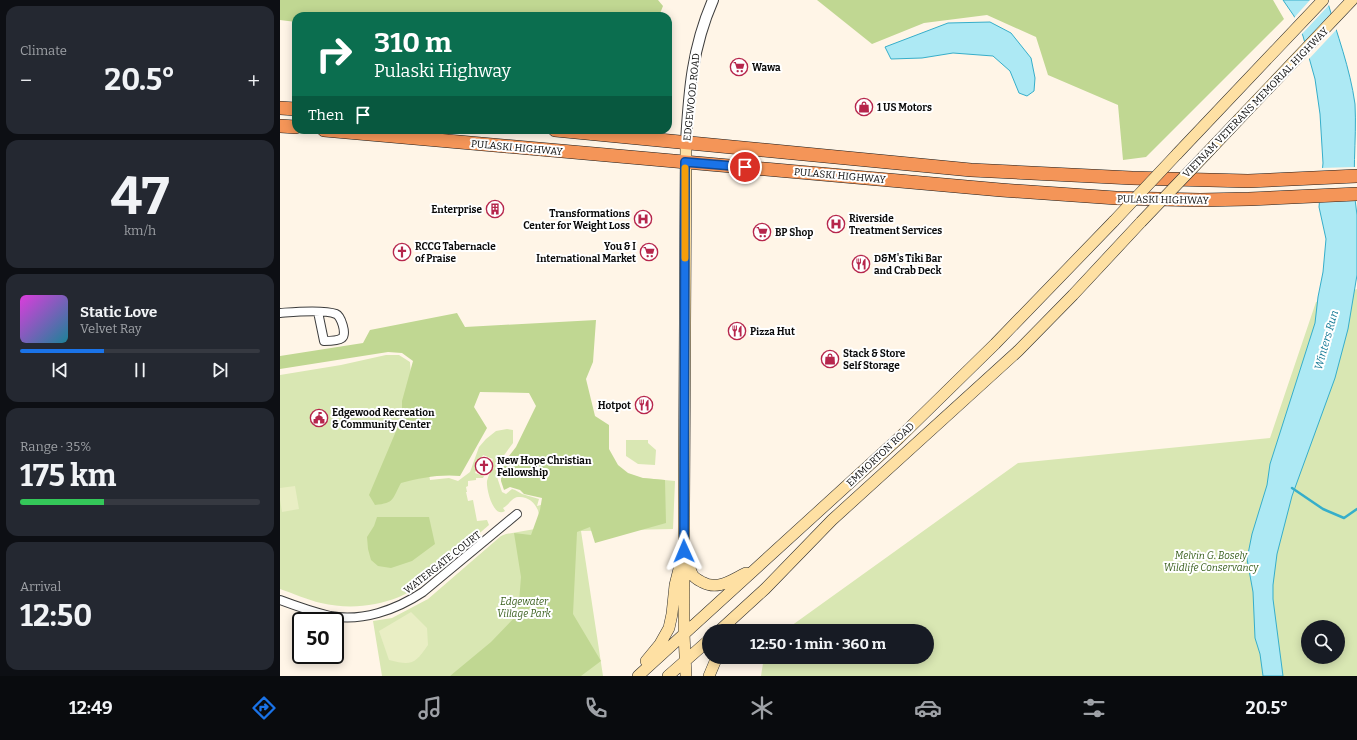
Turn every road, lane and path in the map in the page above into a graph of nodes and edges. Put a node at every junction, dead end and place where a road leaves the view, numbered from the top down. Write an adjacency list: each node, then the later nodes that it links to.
1 (713, 0): 10 (street, EDGEWOOD ROAD)
2 (1323, 0): 14 (main road, VIETNAM VETERANS MEMORIAL HIGHWAY, bridge)
3 (1348, 4): 15 (main road, VIETNAM VETERANS MEMORIAL HIGHWAY, bridge)
4 (280, 108): 5 (highway)
5 (292, 109)
6 (280, 126): 7 (highway)
7 (292, 127)
8 (369, 134): 11 (highway, PULASKI HIGHWAY)
9 (599, 134): 10 (highway, PULASKI HIGHWAY)
10 (686, 142): 11 (main road, EDGEWOOD ROAD); 12 (highway, PULASKI HIGHWAY)
11 (685, 162): 13 (highway, PULASKI HIGHWAY); 19 (main road, EDGEWOOD ROAD)
12 (1356, 176)
13 (1357, 194)
14 (1114, 221): 20 (main road, EMMORTON ROAD)
15 (1141, 222): 21 (main road, EMMORTON ROAD)
16 (318, 312): 17 (street)
17 (280, 313)
18 (517, 514): 22 (street, WATERGATE COURT)
19 (684, 551): 20 (main road); 25 (main road, EDGEWOOD ROAD); 29 (main road)
20 (757, 568): 25 (main road, EMMORTON ROAD)
21 (764, 589): 23 (main road, EMMORTON ROAD); 24 (main road)
22 (280, 600)
23 (726, 624)
24 (736, 624)
25 (684, 634): 27 (main road, EDGEWOOD ROAD); 29 (main road, EMMORTON ROAD)
26 (702, 646): 27 (main road)
27 (685, 661): 30 (main road); 31 (main road, EDGEWOOD ROAD)
28 (714, 664): 32 (main road)
29 (636, 676)
30 (668, 676)
31 (686, 676)
32 (709, 676)

